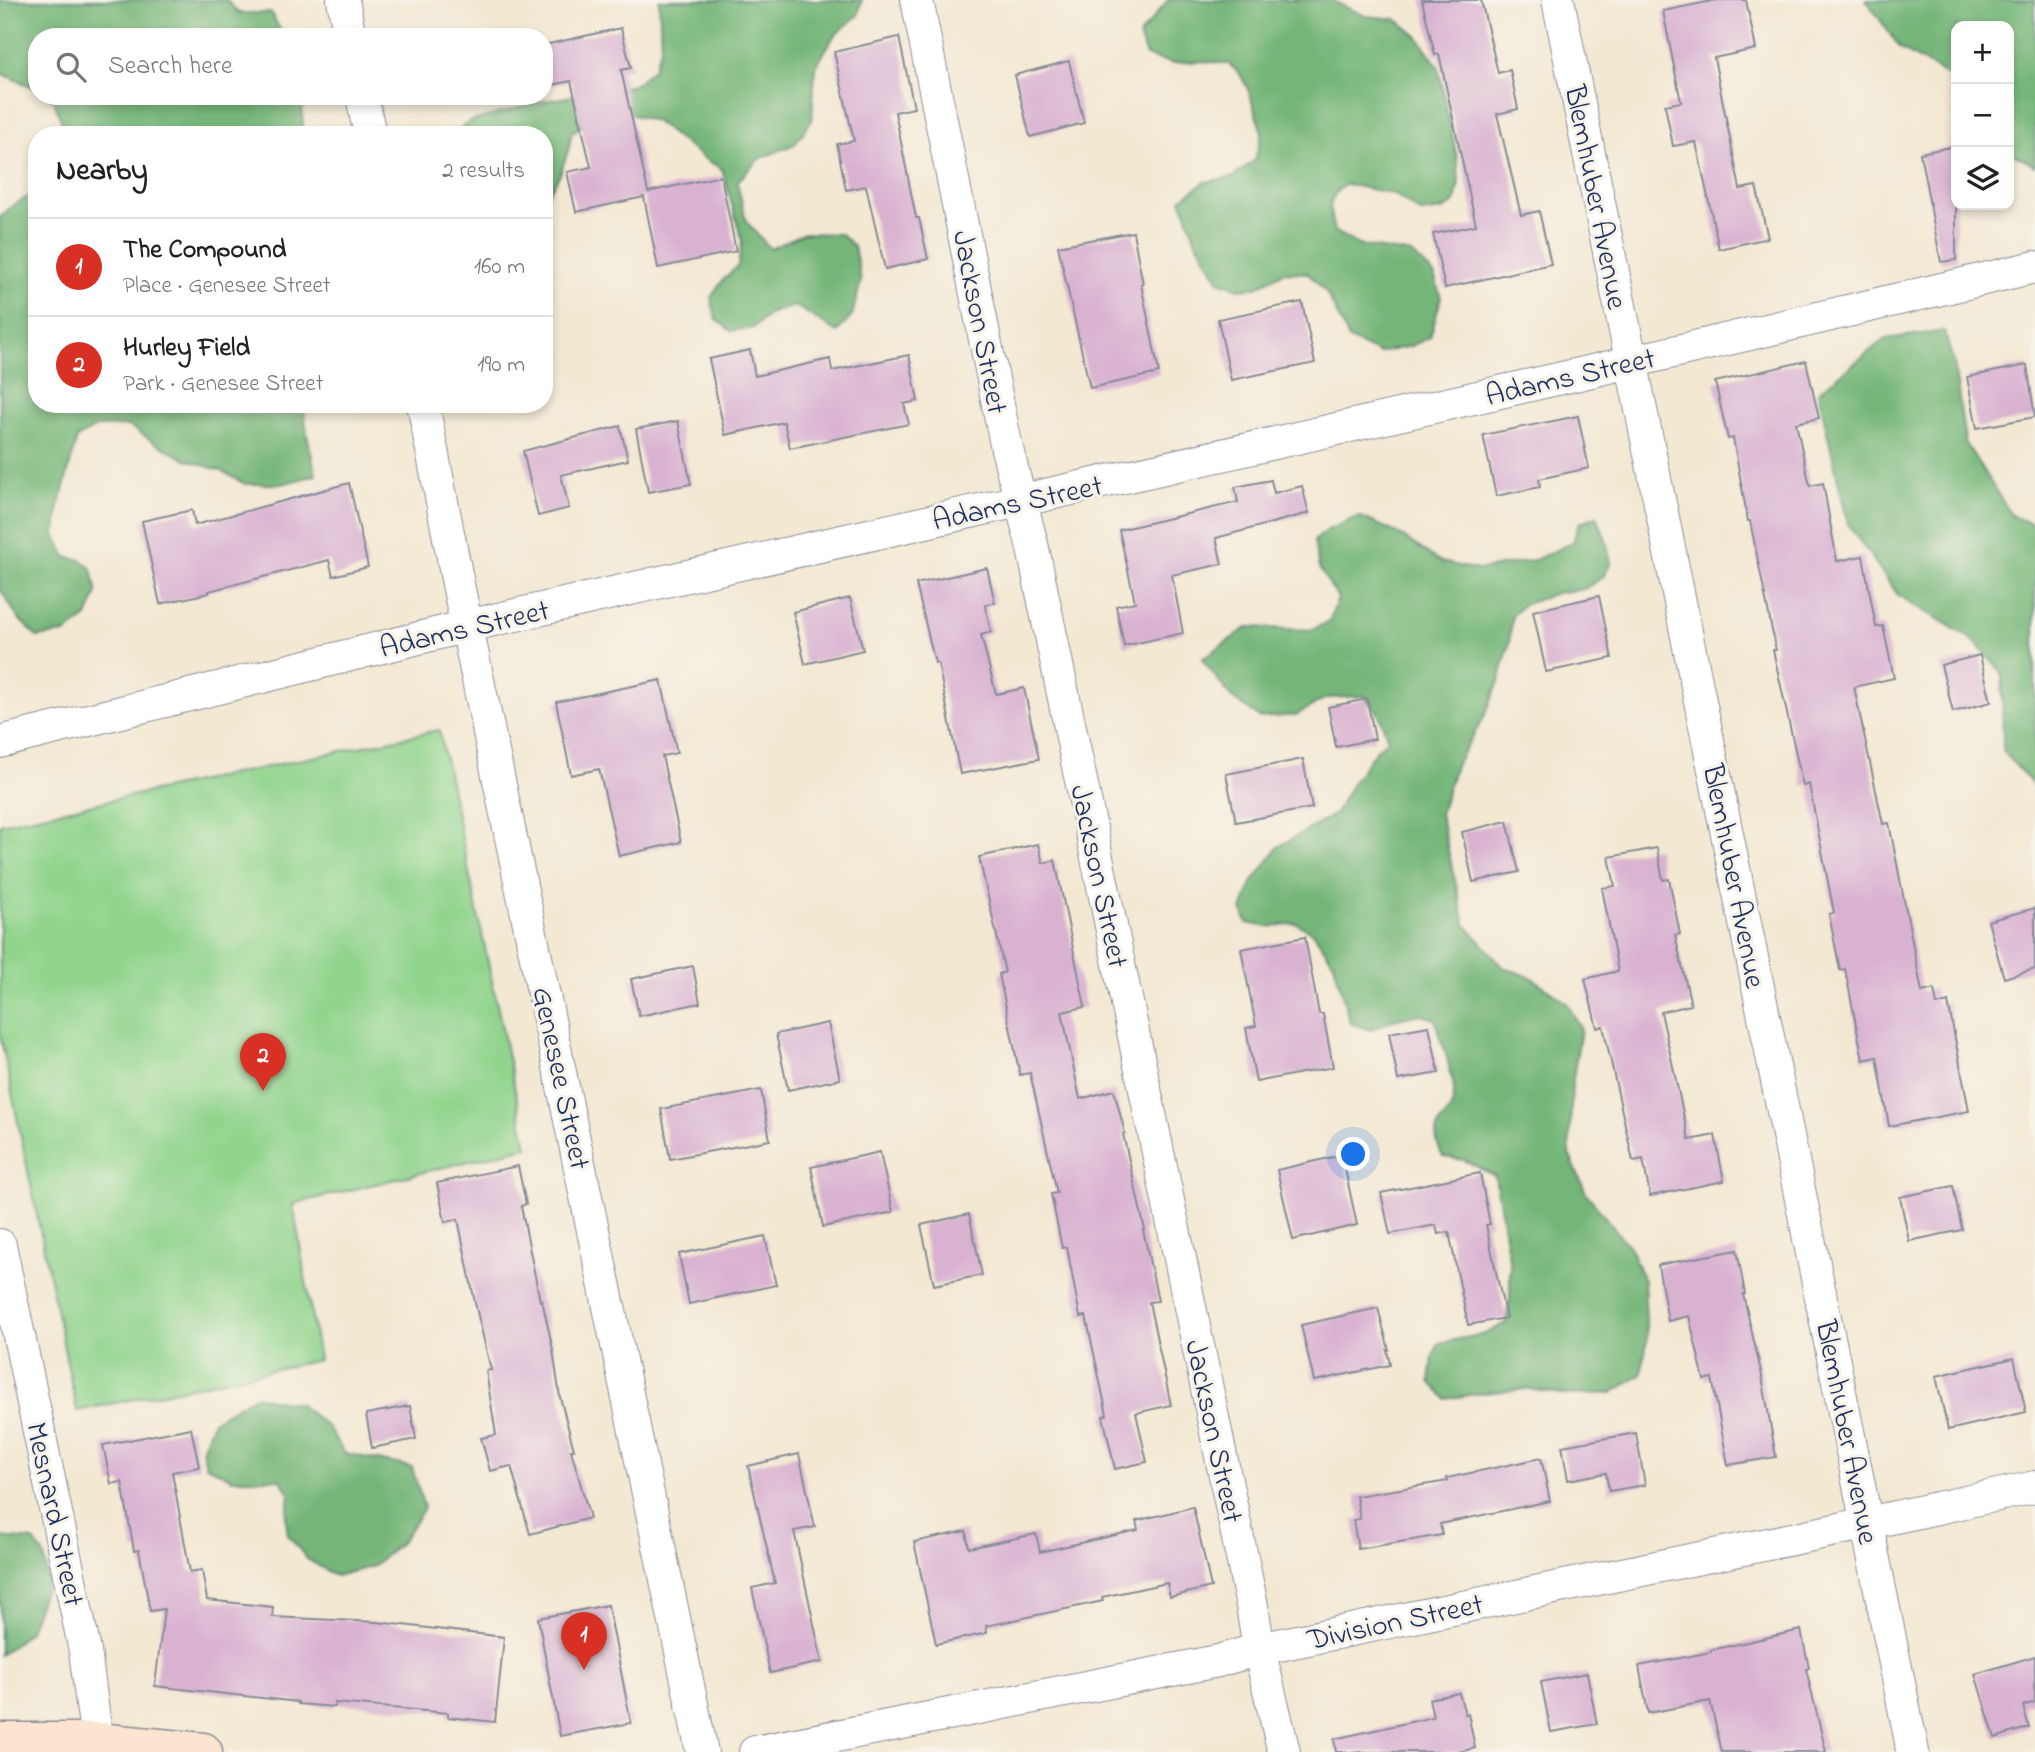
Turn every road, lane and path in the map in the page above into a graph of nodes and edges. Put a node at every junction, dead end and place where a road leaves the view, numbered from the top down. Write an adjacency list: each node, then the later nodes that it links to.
1 (343, 0): 4 (street)
2 (917, 0): 10 (street, Jackson Street)
3 (1558, 0): 8 (street, Blemhuber Avenue)
4 (348, 28)
5 (364, 105): 6 (street)
6 (368, 126)
7 (2035, 267): 8 (street, Adams Street)
8 (1631, 362): 10 (street, Adams Street); 15 (street, Blemhuber Avenue)
9 (425, 413): 11 (street, Genesee Street)
10 (1020, 501): 11 (street, Adams Street); 16 (street, Jackson Street)
11 (467, 626): 12 (street, Adams Street); 20 (street, Genesee Street)
12 (0, 742)
13 (0, 1245): 18 (street, Mesnard Street)
14 (2035, 1487): 15 (street, Division Street)
15 (1867, 1524): 16 (street, Division Street); 23 (street, Blemhuber Avenue)
16 (1259, 1649): 21 (street, Division Street); 22 (street, Jackson Street)
17 (0, 1742): 18 (street)
18 (97, 1742): 19 (street)
19 (203, 1752)
20 (702, 1752)
21 (754, 1752)
22 (1284, 1752)
23 (1913, 1752)

